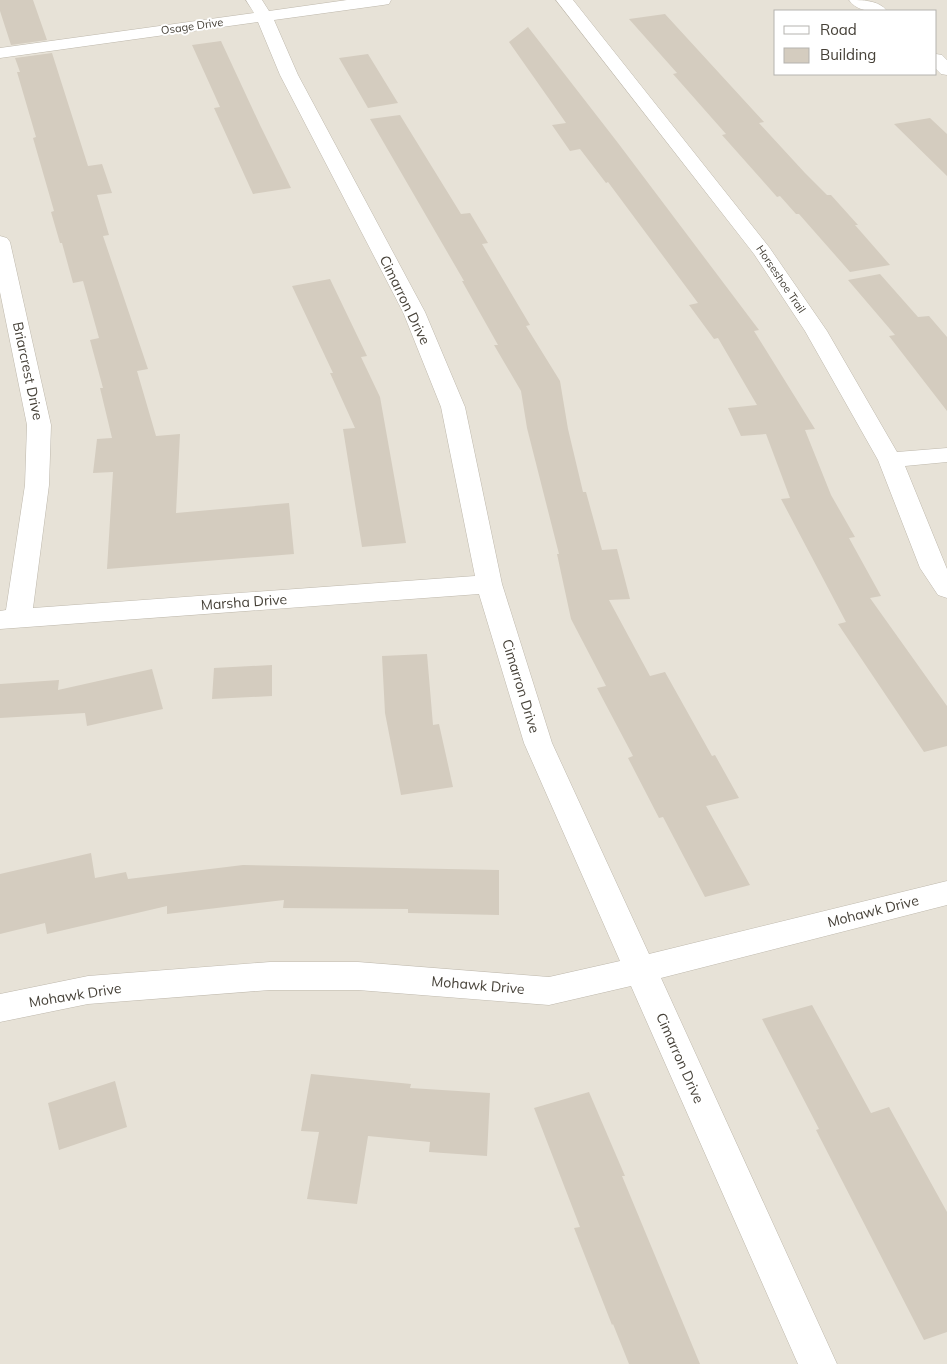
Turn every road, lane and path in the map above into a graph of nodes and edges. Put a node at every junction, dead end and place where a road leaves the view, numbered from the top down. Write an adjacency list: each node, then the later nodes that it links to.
1 (383, 0): 4 (street, Osage Drive)
2 (564, 0): 12 (street, Horseshoe Trail)
3 (857, 0): 5 (street)
4 (259, 8): 6 (street, Osage Drive); 13 (street, Cimarron Drive)
5 (877, 10)
6 (0, 53)
7 (937, 60): 8 (street)
8 (947, 70)
9 (0, 242): 10 (street, Briarcrest Drive)
10 (6, 298): 15 (street, Briarcrest Drive)
11 (947, 455): 12 (street)
12 (890, 460): 14 (street, Horseshoe Trail)
13 (489, 584): 15 (street, Marsha Drive); 17 (street, Cimarron Drive)
14 (947, 589)
15 (9, 620)
16 (947, 893): 17 (street, Mohawk Drive)
17 (641, 970): 18 (street, Mohawk Drive); 19 (street, Cimarron Drive)
18 (0, 1008)
19 (818, 1364)

